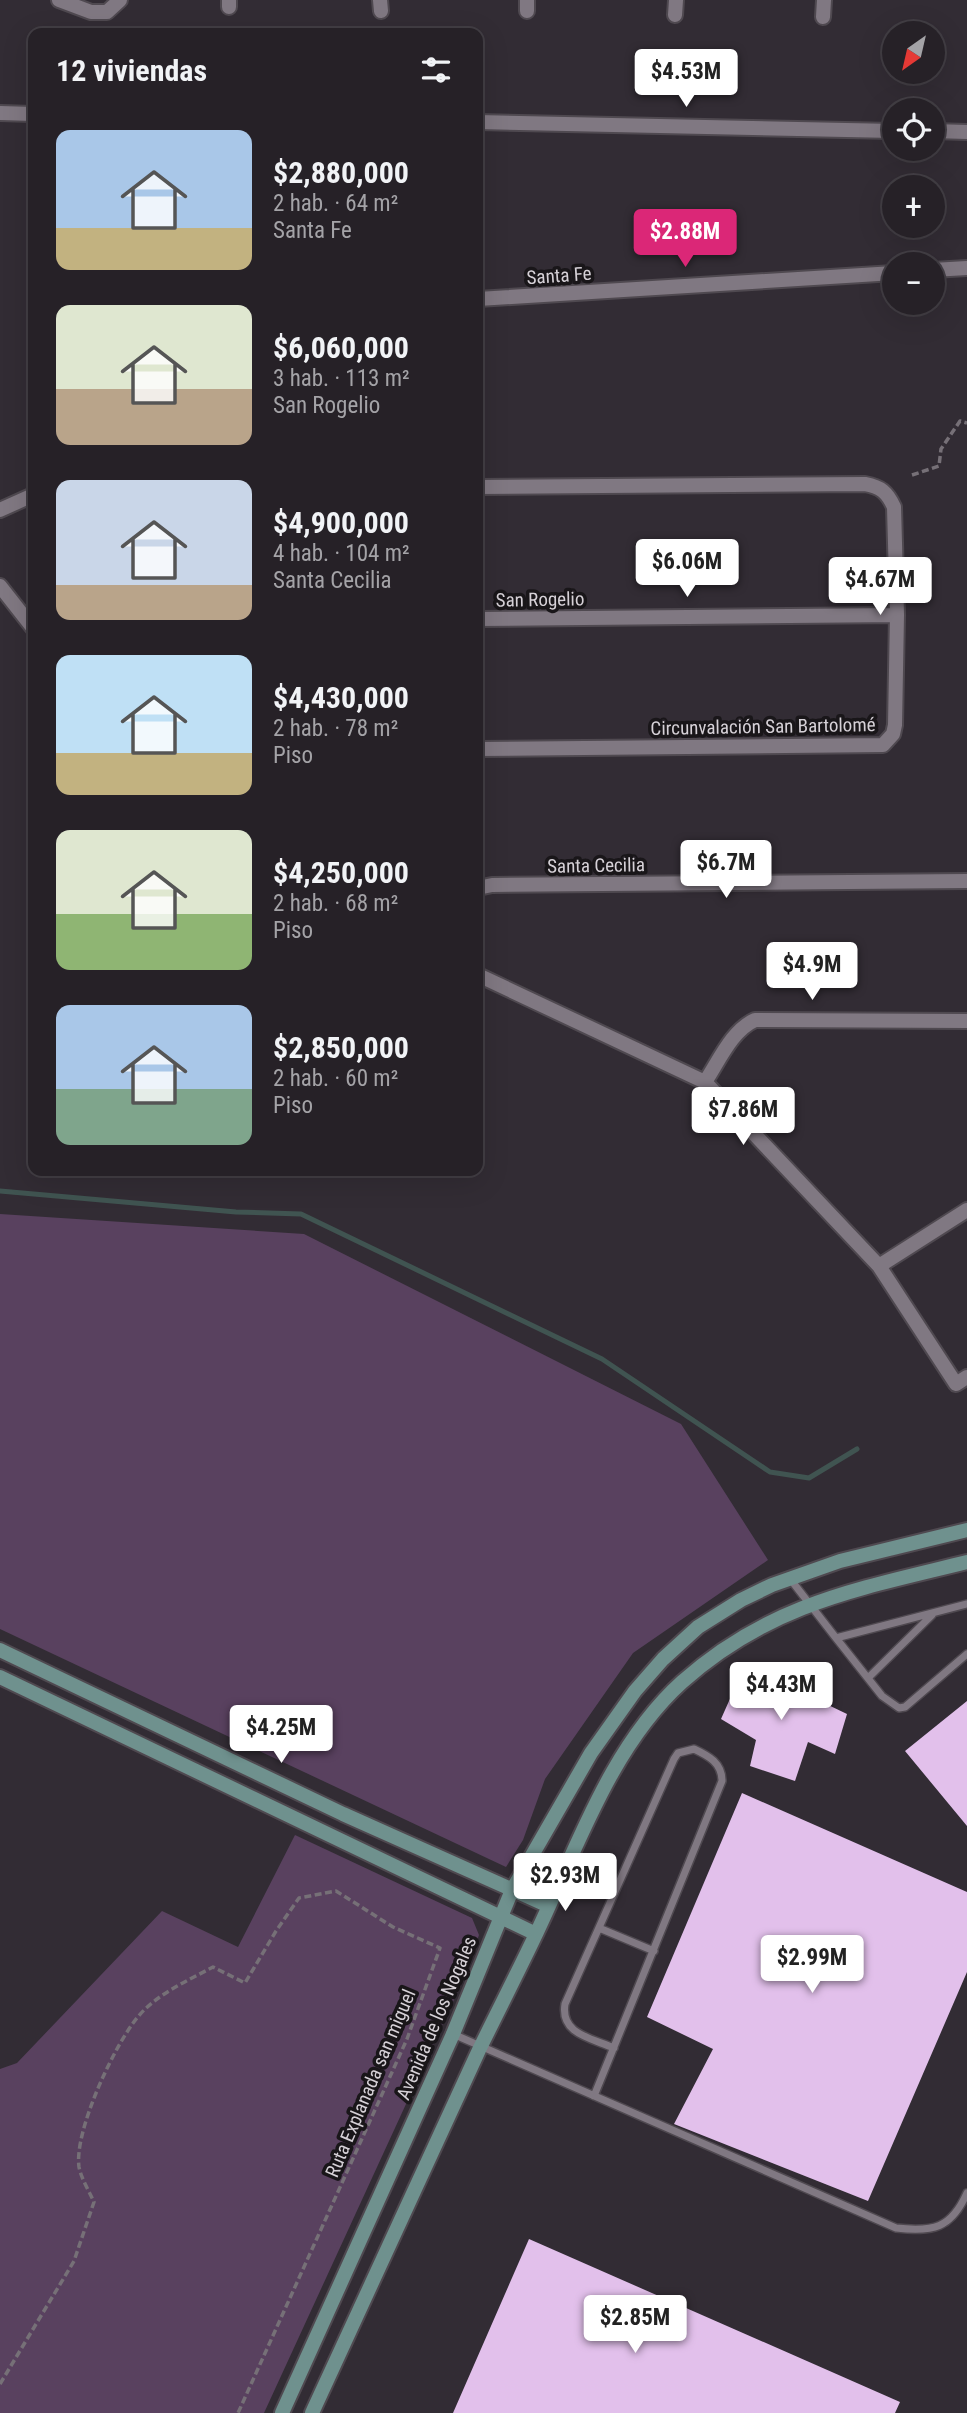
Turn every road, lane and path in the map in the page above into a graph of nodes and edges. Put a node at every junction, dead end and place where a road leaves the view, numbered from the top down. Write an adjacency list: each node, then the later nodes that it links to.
1 (59, 0): 2 (street)
2 (120, 0)
3 (676, 0): 5 (street)
4 (824, 0): 6 (street)
5 (676, 15)
6 (823, 17)
7 (0, 113): 8 (street)
8 (28, 114)
9 (483, 122): 10 (street)
10 (882, 131)
11 (945, 131): 12 (street)
12 (967, 132)
13 (967, 268): 14 (street)
14 (945, 269)
15 (882, 274): 16 (street, Santa Fe)
16 (483, 299)
17 (967, 423): 18 (path)
18 (912, 475)
19 (483, 487): 23 (street, Circunvalación San Bartolomé)
20 (28, 497): 21 (street)
21 (0, 510)
22 (0, 586): 25 (street)
23 (897, 615): 24 (street, San Rogelio); 26 (street, Circunvalación San Bartolomé)
24 (483, 619)
25 (28, 622)
26 (483, 749)
27 (967, 881): 28 (street, Santa Cecilia)
28 (483, 887)
29 (483, 977): 31 (street)
30 (967, 1021): 31 (street)
31 (705, 1082): 33 (street)
32 (967, 1210): 33 (street)
33 (879, 1266): 34 (street)
34 (961, 1381)
35 (967, 1530): 37 (main road, Avenida de los Nogales)
36 (967, 1562): 38 (main road)
37 (789, 1578): 38 (lane); 48 (main road, Avenida de los Nogales)
38 (811, 1603): 41 (lane); 49 (main road)
39 (967, 1604): 40 (lane)
40 (933, 1614): 41 (lane); 45 (lane)
41 (836, 1638): 45 (lane)
42 (0, 1650): 46 (main road)
43 (967, 1654): 45 (lane)
44 (0, 1677): 47 (main road)
45 (868, 1678)
46 (343, 1814): 47 (main road); 48 (main road)
47 (332, 1838): 50 (main road)
48 (513, 1890): 49 (main road); 50 (main road, Avenida de los Nogales)
49 (549, 1906): 52 (main road)
50 (499, 1918): 52 (main road); 54 (main road, Avenida de los Nogales)
51 (599, 1928): 53 (lane); 53 (lane); 56 (lane)
52 (536, 1934): 55 (main road)
53 (654, 1951): 56 (lane)
54 (453, 2034): 55 (lane); 61 (main road, Avenida de los Nogales)
55 (481, 2047): 57 (lane); 62 (main road)
56 (614, 2048): 57 (lane)
57 (594, 2096): 58 (lane)
58 (967, 2193)
59 (0, 2384): 60 (path, Ruta Explanada san miguel)
60 (238, 2413)
61 (282, 2413)
62 (312, 2413)

